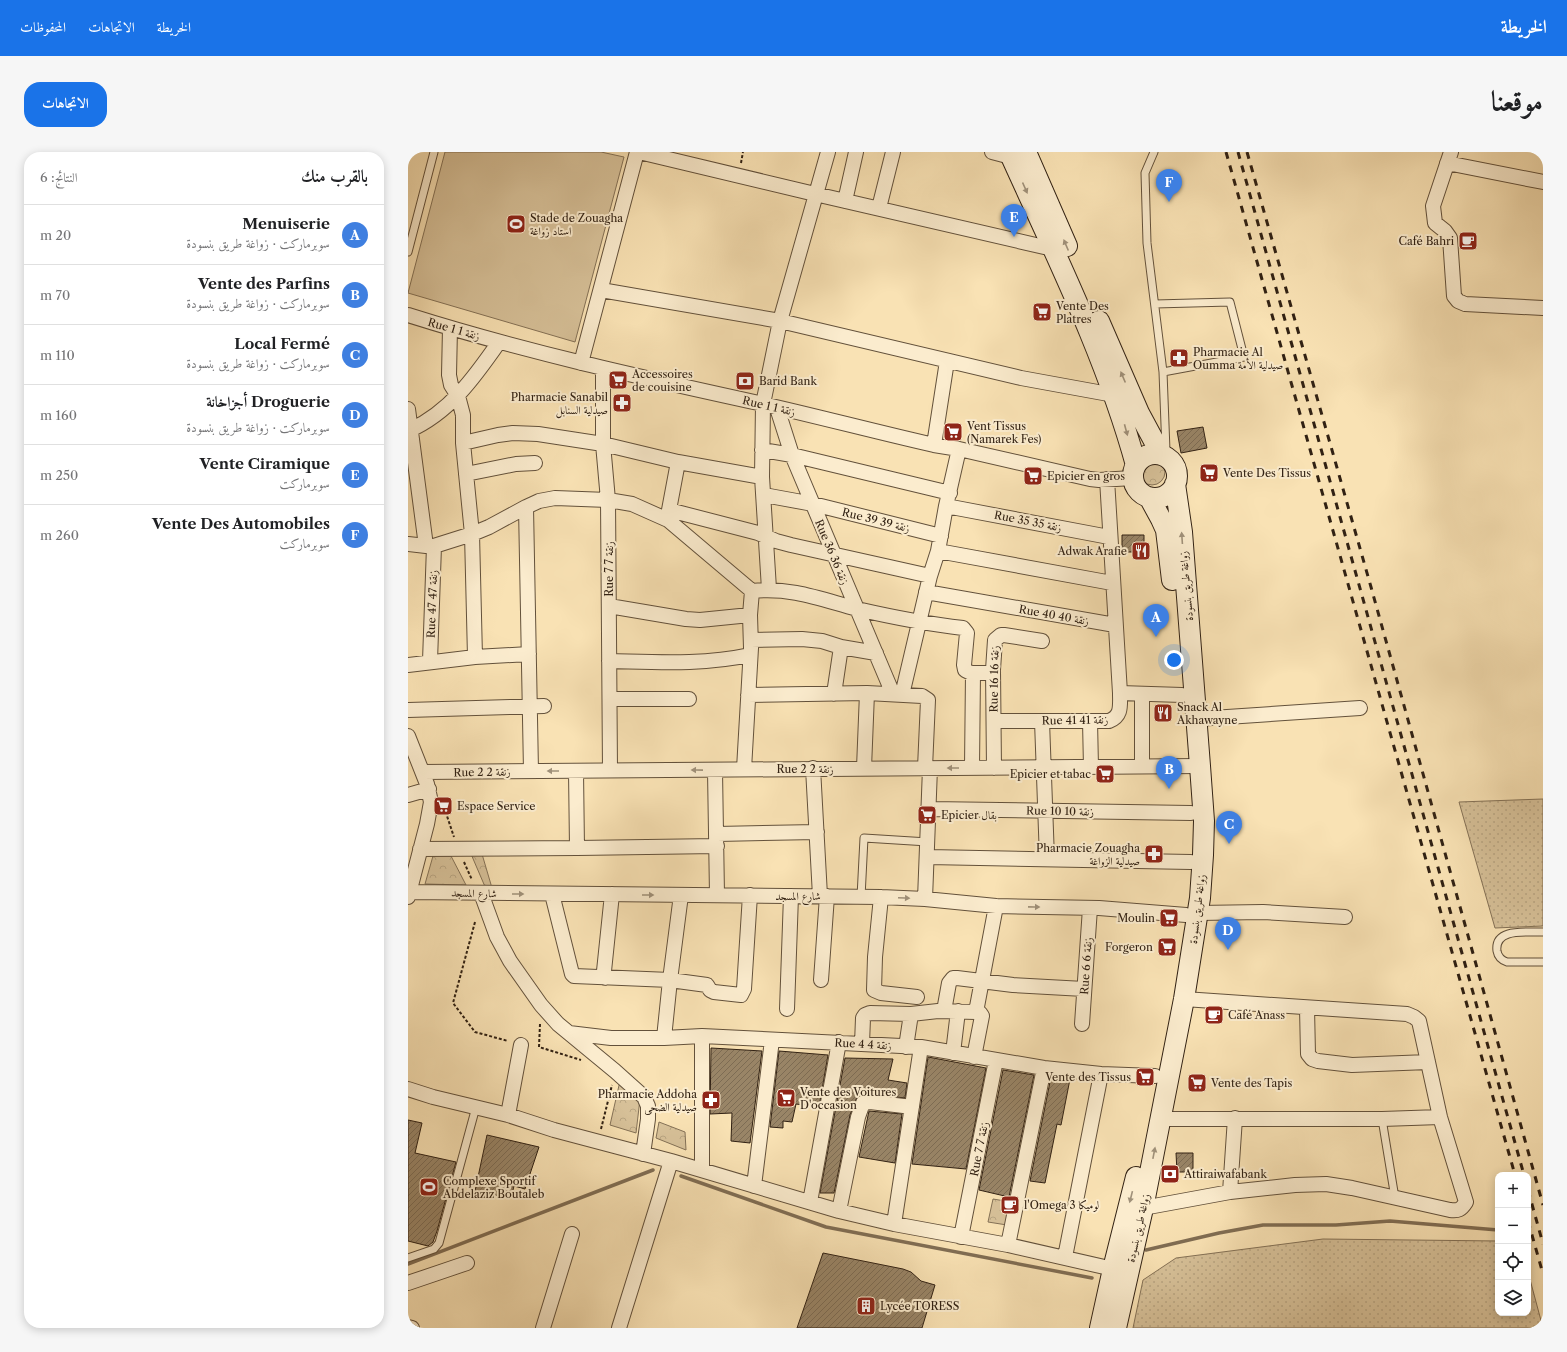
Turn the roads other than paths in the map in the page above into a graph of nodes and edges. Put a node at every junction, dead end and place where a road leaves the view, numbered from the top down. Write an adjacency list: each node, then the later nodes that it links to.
1 (434, 152): 15 (lane)
2 (638, 152): 11 (street); 16 (street)
3 (828, 152): 11 (street)
4 (856, 152): 12 (street)
5 (893, 152): 13 (street)
6 (992, 152): 8 (street)
7 (1154, 152): 17 (lane)
8 (1016, 154): 14 (main road, one-way to 14); 39 (main road, one-way to 8)
9 (1449, 158): 10 (street); 18 (street)
10 (1543, 182)
11 (815, 194): 12 (street); 20 (street)
12 (845, 201): 13 (street)
13 (879, 208): 14 (street)
14 (1053, 249): 28 (main road)
15 (408, 252)
16 (601, 290): 20 (street); 24 (street)
17 (1155, 304): 26 (lane); 26 (lane)
18 (1543, 308)
19 (408, 315): 21 (street, Rue 1 زنقة 1)
20 (780, 321): 23 (street); 29 (street)
21 (450, 328): 22 (street, Rue 1 زنقة 1); 27 (street)
22 (499, 342): 24 (street, Rue 1 زنقة 1); 27 (street)
23 (947, 361): 28 (street); 35 (street)
24 (581, 363): 25 (street, Rue 1 زنقة 1)
25 (604, 369): 29 (street, Rue 1 زنقة 1); 34 (street, Rue 7 زنقة 7)
26 (1163, 372): 39 (lane)
27 (458, 396): 32 (street); 33 (street)
28 (1114, 396): 42 (main road, one-way to 42)
29 (763, 404): 30 (street, Rue 1 زنقة 1); 37 (street)
30 (777, 408): 35 (street, Rue 1 زنقة 1); 38 (street, Rue 36 زنقة 36)
31 (408, 410): 32 (street, Rue 47 زنقة 47)
32 (409, 431): 59 (street, Rue 47 زنقة 47)
33 (463, 443): 34 (street); 43 (street)
34 (603, 444): 40 (street); 49 (street, Rue 7 زنقة 7)
35 (934, 445): 36 (street, Rue 1 زنقة 1)
36 (959, 449): 45 (street, Rue 1 زنقة 1); 50 (street)
37 (762, 450): 38 (street, Rue 35 زنقة 35); 44 (street)
38 (792, 455): 50 (street, Rue 35 زنقة 35); 51 (street, Rue 36 زنقة 36)
39 (1163, 456): 42 (main road); 46 (main road)
40 (678, 462): 44 (street); 53 (street)
41 (535, 463): 43 (street)
42 (1134, 472): 45 (street, Rue 1 زنقة 1); 48 (main road)
43 (466, 474): 54 (street)
44 (762, 477): 47 (street)
45 (1107, 479): 57 (street)
46 (1175, 484): 48 (main road); 96 (main road, زواغة طريق بنسودة, one-way to 46)
47 (764, 495): 51 (street, Rue 39 زنقة 39); 56 (street)
48 (1149, 497): 90 (main road, زواغة طريق بنسودة)
49 (608, 500): 52 (street); 53 (street); 67 (street, Rue 7 زنقة 7)
50 (948, 500): 55 (street); 57 (street, Rue 35 زنقة 35)
51 (813, 504): 55 (street, Rue 39 زنقة 39); 61 (street, Rue 36 زنقة 36)
52 (526, 507): 54 (street); 76 (street)
53 (669, 515): 56 (street); 65 (street)
54 (472, 534): 59 (street); 78 (street)
55 (941, 536): 60 (street)
56 (766, 537): 61 (street); 64 (street)
57 (1110, 537): 63 (street)
58 (408, 544): 59 (street)
59 (430, 546): 79 (street, Rue 47 زنقة 47)
60 (938, 551): 62 (street); 63 (street)
61 (833, 556): 62 (street); 68 (street, Rue 36 زنقة 36)
62 (930, 576): 66 (street)
63 (1112, 583): 71 (street)
64 (769, 589): 65 (street); 68 (street)
65 (752, 591): 69 (street)
66 (926, 592): 70 (street); 71 (street, Rue 40 زنقة 40)
67 (609, 606): 69 (street); 80 (street, Rue 7 زنقة 7)
68 (856, 608): 70 (street); 75 (street, Rue 36 زنقة 36)
69 (750, 615): 72 (street)
70 (919, 622): 82 (street); 86 (street)
71 (1115, 625): 87 (street)
72 (751, 640): 74 (street); 77 (street)
73 (1042, 641): 83 (street, Rue 16 زنقة 16)
74 (840, 646): 75 (street); 85 (street)
75 (876, 653): 86 (street, Rue 36 زنقة 36)
76 (528, 654): 78 (street); 93 (street)
77 (750, 656): 80 (street); 89 (street)
78 (475, 657): 79 (street)
79 (430, 661): 81 (street)
80 (609, 661): 91 (street, Rue 7 زنقة 7)
81 (408, 665)
82 (973, 673): 83 (street); 108 (street)
83 (993, 673): 97 (street, Rue 16 زنقة 16)
84 (867, 693): 85 (street); 86 (street); 106 (street)
85 (834, 694): 89 (street)
86 (897, 694): 107 (street)
87 (1120, 694): 88 (street); 99 (street, Rue 41 زنقة 41)
88 (1142, 694): 90 (street); 101 (street)
89 (748, 695): 110 (street)
90 (1182, 695): 102 (main road, زواغة طريق بنسودة)
91 (610, 699): 92 (street); 111 (street, Rue 7 زنقة 7)
92 (689, 699)
93 (537, 707): 95 (street); 112 (street)
94 (1360, 708): 96 (street)
95 (408, 710)
96 (1197, 720): 102 (main road, زواغة طريق بنسودة)
97 (994, 721): 98 (street, Rue 41 زنقة 41); 109 (street, Rue 16 زنقة 16)
98 (1042, 721): 99 (street, Rue 41 زنقة 41); 103 (street)
99 (1090, 721): 104 (street)
100 (409, 744): 115 (street)
101 (1142, 766): 102 (street, Rue 2 زنقة 2); 104 (street, Rue 2 زنقة 2)
102 (1194, 766): 120 (main road, زواغة طريق بنسودة); 143 (main road, زواغة طريق بنسودة)
103 (1044, 767): 104 (street, Rue 2 زنقة 2); 109 (street, Rue 2 زنقة 2); 119 (street)
104 (1091, 767)
105 (813, 768): 106 (street, Rue 2 زنقة 2); 110 (street, Rue 2 زنقة 2); 121 (street)
106 (864, 768): 107 (street, Rue 2 زنقة 2)
107 (928, 768): 108 (street, Rue 2 زنقة 2, one-way to 107); 118 (street)
108 (972, 768): 109 (street, Rue 2 زنقة 2)
109 (994, 768)
110 (744, 769): 114 (street, Rue 2 زنقة 2)
111 (610, 770): 113 (street, Rue 2 زنقة 2); 114 (street, Rue 2 زنقة 2, one-way to 111)
112 (531, 771): 113 (street, Rue 2 زنقة 2, one-way to 112); 115 (street, Rue 2 زنقة 2)
113 (576, 771): 124 (street)
114 (715, 771): 122 (street)
115 (423, 772): 116 (street)
116 (429, 789): 117 (street); 125 (street)
117 (408, 795)
118 (930, 808): 119 (street, Rue 10 زنقة 10); 123 (street)
119 (1045, 810): 120 (street, Rue 10 زنقة 10); 127 (street)
120 (1191, 813): 128 (main road, زواغة طريق بنسودة)
121 (817, 832): 122 (street); 137 (street)
122 (717, 840): 124 (street); 134 (street)
123 (928, 842): 126 (street); 138 (lane)
124 (577, 848): 125 (street)
125 (420, 849): 132 (street)
126 (928, 857): 127 (street); 140 (street)
127 (1047, 859): 128 (street)
128 (1191, 862): 143 (main road, زواغة طريق بنسودة)
129 (481, 893): 130 (street, شارع المسجد, one-way to 130); 132 (street, شارع المسجد); 160 (street)
130 (552, 894): 131 (street, شارع المسجد); 147 (street)
131 (612, 894): 133 (street, شارع المسجد, one-way to 133); 147 (street)
132 (409, 895)
133 (681, 895): 134 (street, شارع المسجد); 148 (street)
134 (717, 895): 135 (street, شارع المسجد)
135 (750, 895): 136 (street, شارع المسجد); 148 (street)
136 (791, 896): 137 (street, شارع المسجد); 155 (street)
137 (823, 896): 138 (street, شارع المسجد); 149 (street)
138 (862, 897): 139 (street, شارع المسجد)
139 (881, 897): 140 (street, شارع المسجد, one-way to 140); 152 (street)
140 (925, 899): 141 (street, شارع المسجد)
141 (996, 906): 142 (street, شارع المسجد, one-way to 142); 150 (street)
142 (1090, 908): 143 (street, شارع المسجد); 151 (street, Rue 6 زنقة 6)
143 (1192, 914): 144 (street, شارع المسجد); 153 (main road, زواغة طريق بنسودة); 175 (main road, زواغة طريق بنسودة)
144 (1345, 917)
145 (1543, 932): 146 (lane)
146 (1543, 962)
147 (605, 978): 148 (street)
148 (670, 980): 162 (street)
149 (821, 980)
150 (981, 982): 151 (street); 156 (street); 157 (street)
151 (1084, 989): 159 (street, Rue 6 زنقة 6)
152 (917, 997)
153 (1184, 999): 154 (street); 182 (main road, زواغة طريق بنسودة)
154 (1307, 1008): 172 (street); 172 (street)
155 (787, 1009)
156 (951, 1011): 157 (street); 158 (street); 169 (street)
157 (976, 1012): 170 (street)
158 (911, 1014): 165 (street); 167 (street)
159 (1082, 1024)
160 (568, 1033): 162 (street, Rue 4 زنقة 4); 184 (street)
161 (702, 1036): 162 (street, Rue 4 زنقة 4); 163 (street, Rue 4 زنقة 4); 186 (street)
162 (664, 1038)
163 (772, 1040): 164 (street, Rue 4 زنقة 4); 187 (street)
164 (840, 1042): 165 (street, Rue 4 زنقة 4); 190 (street)
165 (862, 1044): 167 (street, Rue 4 زنقة 4)
166 (521, 1045): 179 (street)
167 (906, 1047): 168 (street, Rue 4 زنقة 4)
168 (922, 1048): 169 (street, Rue 4 زنقة 4); 178 (street)
169 (953, 1053): 170 (street, Rue 4 زنقة 4)
170 (974, 1057): 171 (street, Rue 4 زنقة 4)
171 (996, 1060): 173 (street, Rue 4 زنقة 4); 195 (street, Rue 7 زنقة 7)
172 (1428, 1062): 180 (street)
173 (1044, 1068): 174 (street, Rue 4 زنقة 4); 196 (street)
174 (1101, 1074): 175 (street, Rue 4 زنقة 4); 197 (street)
175 (1155, 1076): 200 (main road, زواغة طريق بنسودة, one-way to 200)
176 (408, 1089): 177 (street)
177 (476, 1107): 179 (street); 198 (lane)
178 (912, 1108): 192 (street); 193 (street)
179 (508, 1115): 184 (street)
180 (1440, 1117): 183 (street); 189 (street)
181 (1235, 1118): 182 (street); 183 (street); 188 (street)
182 (1161, 1119): 191 (main road, زواغة طريق بنسودة, one-way to 182)
183 (1382, 1119): 189 (lane)
184 (643, 1154): 185 (street)
185 (671, 1161): 186 (street); 205 (street)
186 (702, 1170): 187 (street)
187 (754, 1186): 190 (street)
188 (1230, 1192): 189 (street); 191 (street)
189 (1395, 1198)
190 (810, 1202): 192 (street)
191 (1143, 1208): 200 (main road, زواغة طريق بنسودة)
192 (839, 1211): 193 (street)
193 (894, 1224): 195 (street)
194 (572, 1234): 204 (street)
195 (961, 1237): 196 (street)
196 (1008, 1245): 197 (street)
197 (1065, 1257): 200 (street)
198 (408, 1258)
199 (467, 1263): 201 (street)
200 (1120, 1271): 206 (main road, زواغة طريق بنسودة); 207 (main road, زواغة طريق بنسودة)
201 (408, 1283)
202 (408, 1327): 203 (street)
203 (412, 1328)
204 (543, 1328)
205 (619, 1328)
206 (1100, 1328)
207 (1116, 1328)

